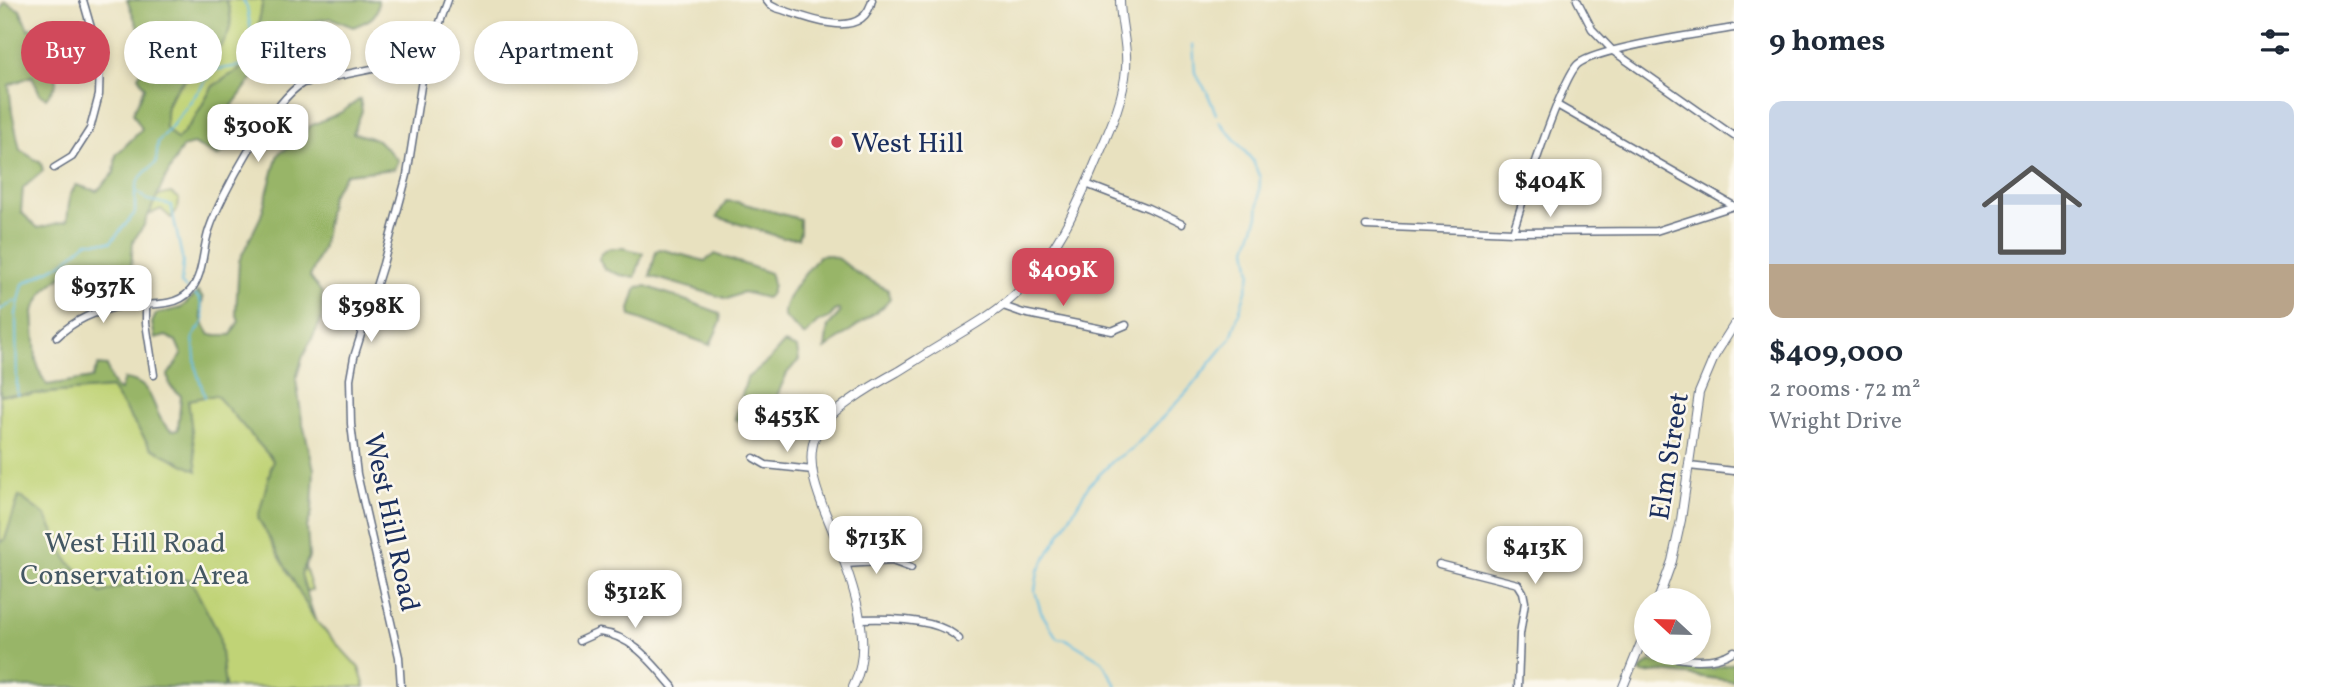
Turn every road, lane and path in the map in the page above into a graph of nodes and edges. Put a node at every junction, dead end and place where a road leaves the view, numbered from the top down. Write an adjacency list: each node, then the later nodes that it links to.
1 (83, 0): 14 (street)
2 (448, 0): 7 (street, West Hill Road)
3 (766, 0): 4 (street)
4 (872, 0)
5 (1120, 0): 15 (street)
6 (1577, 0): 9 (street)
7 (440, 21)
8 (1734, 28): 9 (street)
9 (1613, 51): 12 (street); 13 (street)
10 (365, 70): 20 (street)
11 (422, 84): 40 (street, West Hill Road)
12 (1558, 105): 16 (street); 19 (street)
13 (1734, 136)
14 (54, 169)
15 (1086, 184): 17 (street); 21 (street)
16 (1734, 206): 19 (street)
17 (1182, 224)
18 (1366, 226): 19 (street)
19 (1513, 232)
20 (146, 304): 24 (street); 25 (street)
21 (1003, 306): 22 (street); 28 (street)
22 (1126, 325)
23 (1734, 325): 27 (street, Elm Street)
24 (57, 337)
25 (154, 376)
26 (754, 458): 28 (street)
27 (1689, 466): 29 (street); 33 (street, Elm Street)
28 (813, 470): 30 (street)
29 (1734, 471)
30 (846, 564): 32 (street); 34 (street)
31 (1439, 564): 43 (street)
32 (911, 568)
33 (1662, 588)
34 (859, 619): 35 (street); 42 (street)
35 (959, 639)
36 (579, 641): 41 (street)
37 (1734, 651): 38 (street)
38 (1712, 659)
39 (1637, 665): 44 (street)
40 (401, 687)
41 (673, 687)
42 (853, 687)
43 (1517, 687)
44 (1623, 687)

